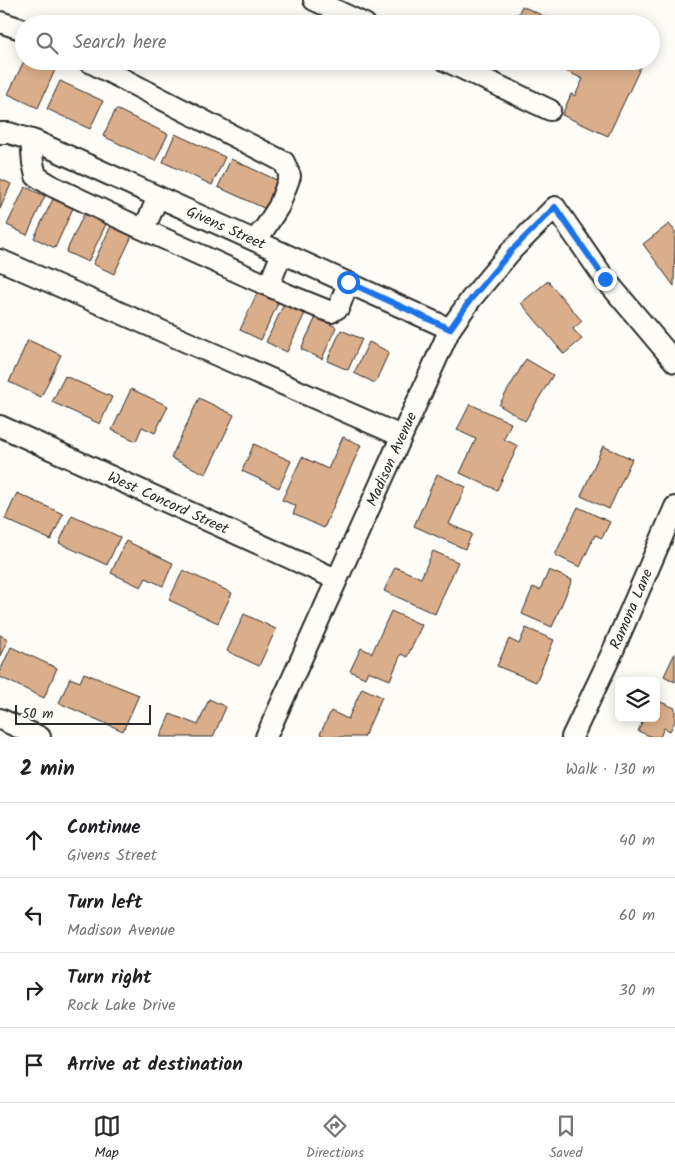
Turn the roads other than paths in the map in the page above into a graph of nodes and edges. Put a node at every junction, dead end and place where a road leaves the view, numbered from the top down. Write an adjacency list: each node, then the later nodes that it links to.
1 (314, 0): 2 (street)
2 (346, 15)
3 (0, 22): 4 (street)
4 (15, 27)
5 (105, 70): 12 (street)
6 (465, 70): 7 (street)
7 (550, 110)
8 (0, 133): 9 (street, Givens Street)
9 (31, 140): 10 (street, Givens Street); 11 (street)
10 (158, 197): 11 (street); 12 (street, Givens Street)
11 (144, 229): 16 (street)
12 (254, 240): 13 (street, Givens Street)
13 (282, 253): 15 (street, Givens Street); 16 (street)
14 (0, 260): 20 (street)
15 (348, 282): 16 (street); 17 (street, Givens Street)
16 (269, 286)
17 (450, 329): 18 (street, Madison Avenue); 20 (street, Madison Avenue)
18 (675, 362)
19 (0, 426): 22 (street, West Concord Street)
20 (401, 436): 22 (street, Madison Avenue)
21 (675, 507): 26 (street, Ramona Lane)
22 (336, 580): 25 (street, Madison Avenue)
23 (0, 719): 24 (street)
24 (40, 737)
25 (266, 737)
26 (572, 737)

